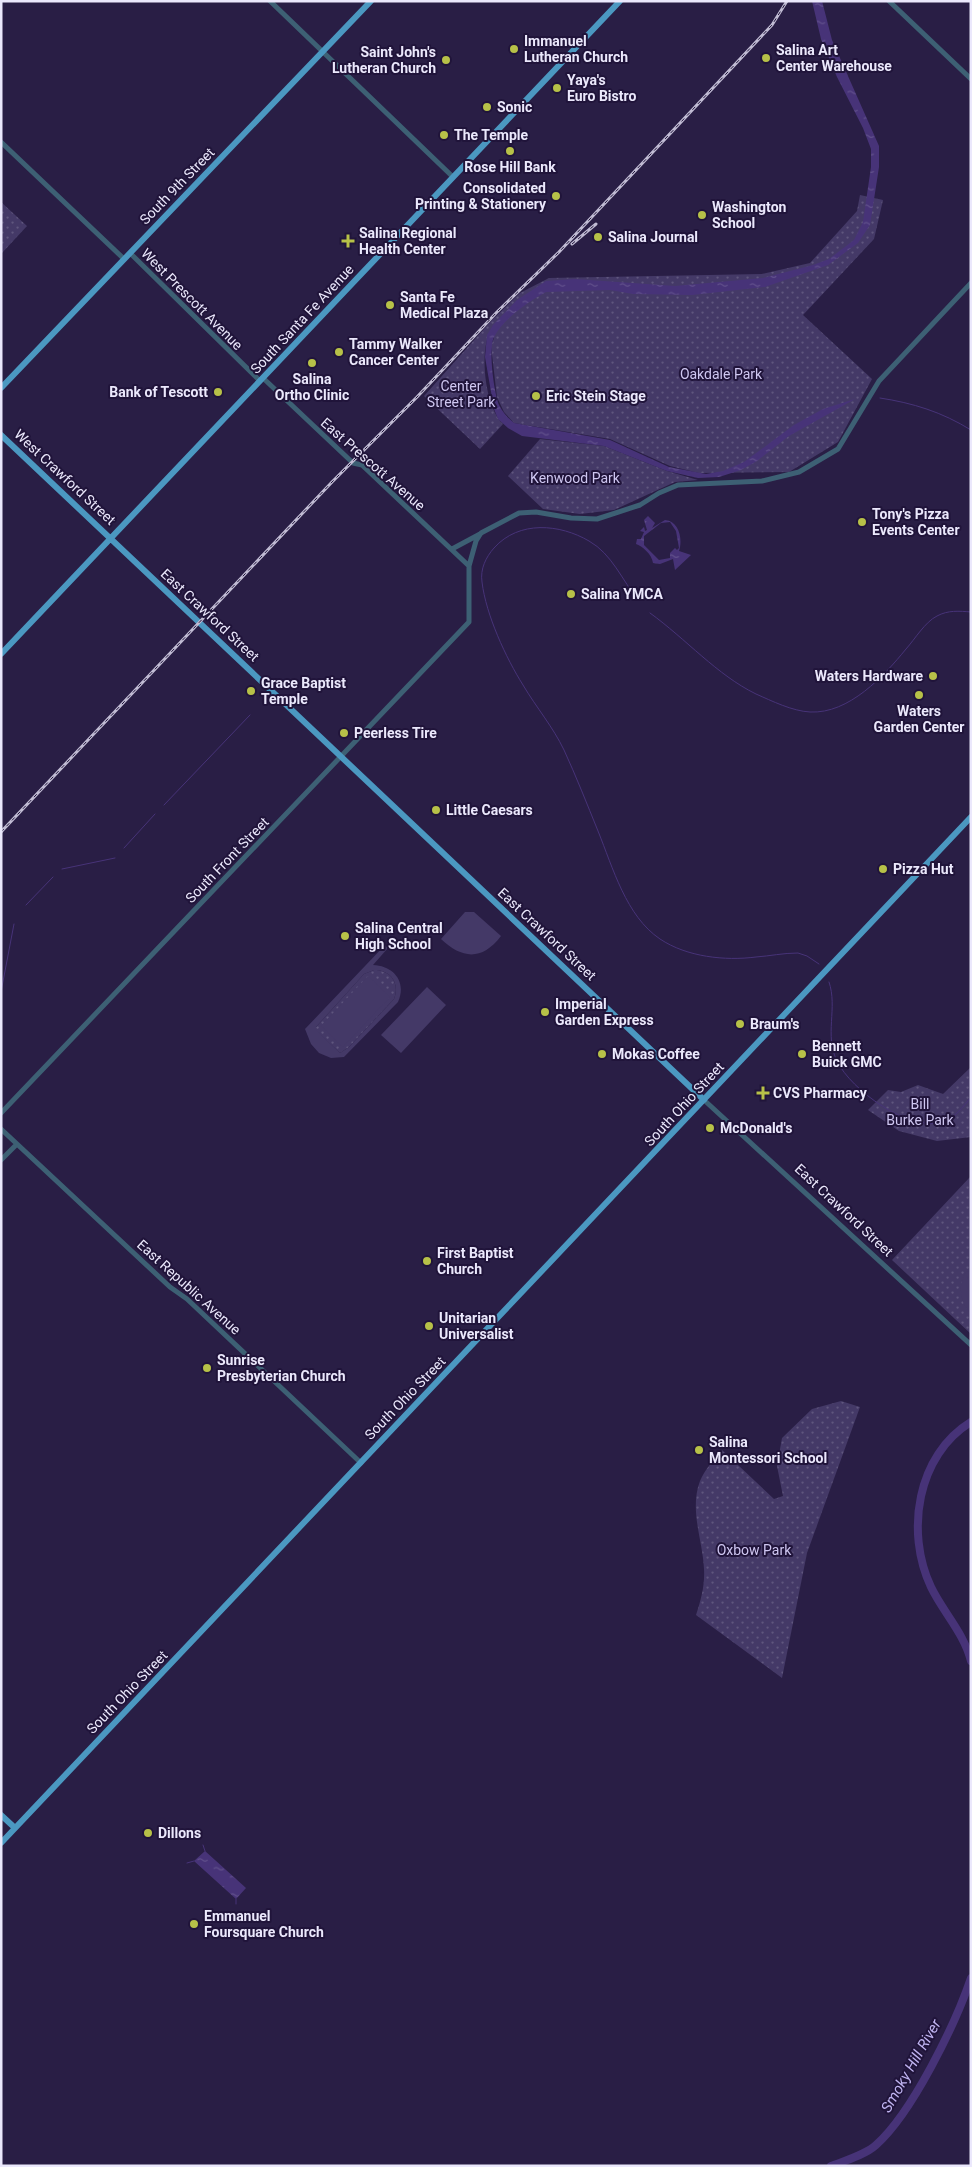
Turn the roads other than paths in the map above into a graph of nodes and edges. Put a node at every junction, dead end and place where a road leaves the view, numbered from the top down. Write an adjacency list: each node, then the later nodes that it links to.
1 (270, 1): 5 (street)
2 (371, 1): 5 (main road, South 9th Street)
3 (620, 1): 8 (main road, South Santa Fe Avenue)
4 (889, 1): 6 (street)
5 (323, 51): 8 (street); 9 (main road, South 9th Street)
6 (971, 80)
7 (1, 142): 10 (street, West Prescott Avenue)
8 (454, 177): 12 (main road, South Santa Fe Avenue)
9 (130, 253): 10 (main road, South 9th Street); 12 (street, West Prescott Avenue)
10 (124, 259): 13 (main road, South 9th Street)
11 (971, 283): 15 (street)
12 (261, 380): 16 (main road, South Santa Fe Avenue); 17 (street, East Prescott Avenue)
13 (1, 388)
14 (1, 435): 16 (main road, West Crawford Street)
15 (482, 533): 17 (street); 18 (street)
16 (111, 538): 19 (main road, South Santa Fe Avenue); 20 (main road, East Crawford Street)
17 (452, 549): 18 (street, East Prescott Avenue)
18 (469, 566): 20 (street, South Front Street)
19 (1, 654)
20 (341, 757): 22 (main road, East Crawford Street); 23 (street, South Front Street)
21 (971, 817): 22 (main road, South Ohio Street)
22 (704, 1100): 27 (street, East Crawford Street); 28 (main road, South Ohio Street)
23 (1, 1113)
24 (1, 1128): 25 (street, East Republic Avenue)
25 (17, 1144): 26 (street); 28 (street, East Republic Avenue)
26 (1, 1160)
27 (971, 1345)
28 (361, 1463): 30 (main road, South Ohio Street)
29 (1, 1815): 30 (main road)
30 (15, 1828): 31 (main road, South Ohio Street)
31 (1, 1843)

